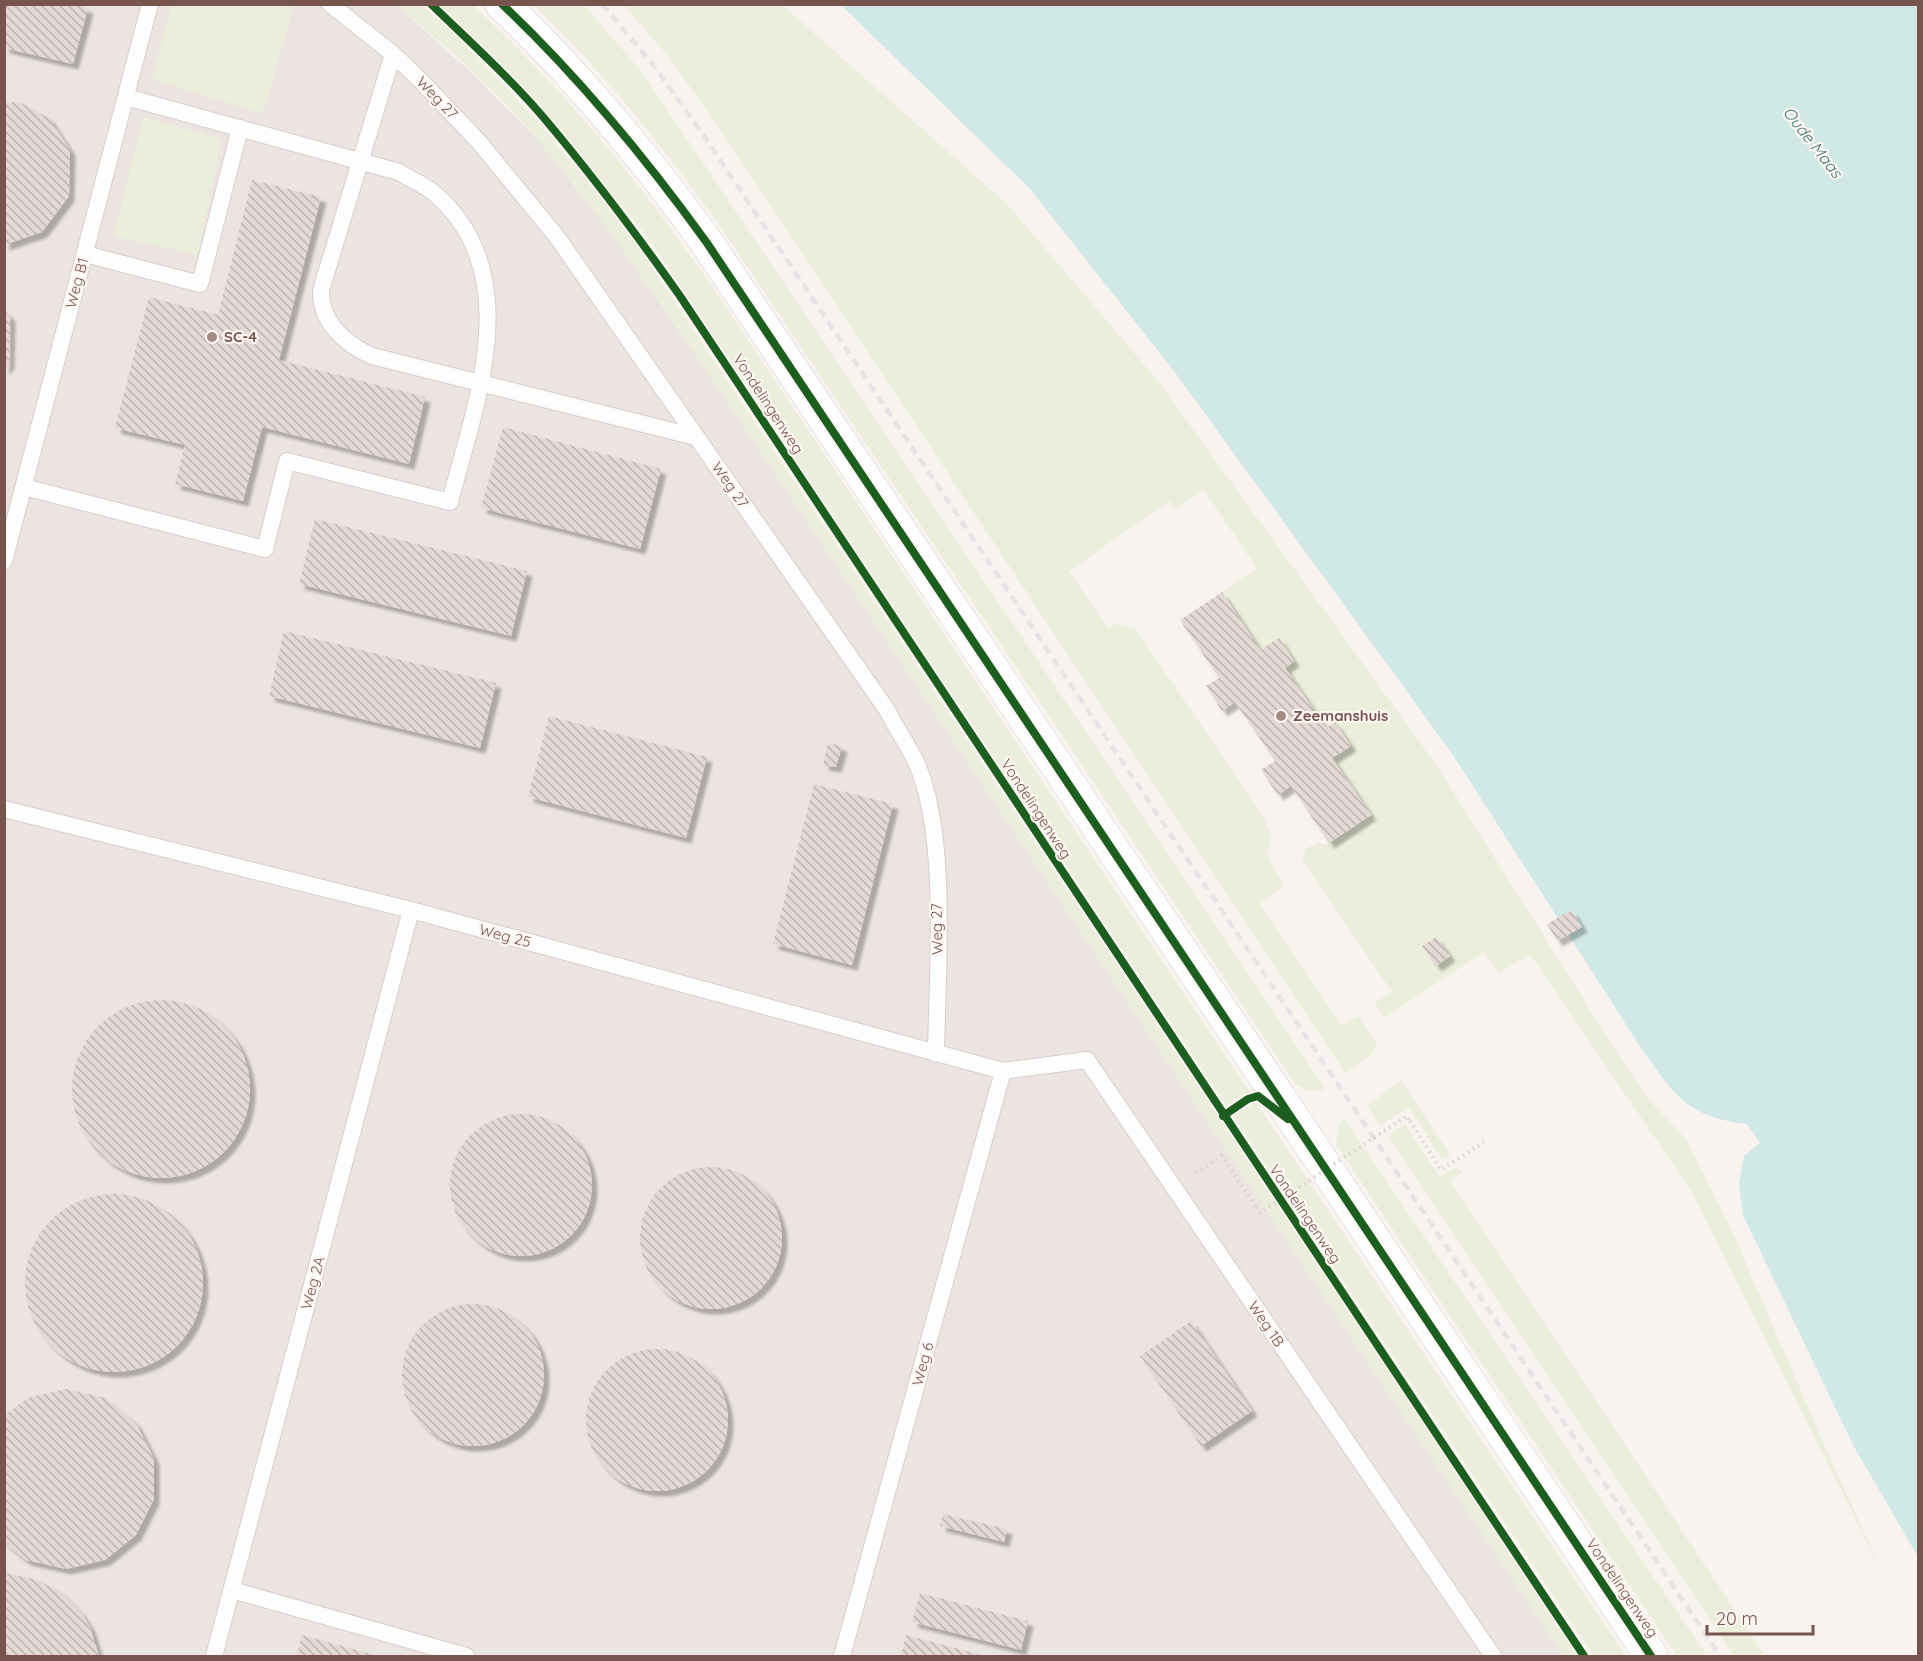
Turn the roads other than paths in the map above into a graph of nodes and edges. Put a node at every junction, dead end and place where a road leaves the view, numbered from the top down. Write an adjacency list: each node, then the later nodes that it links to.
1 (150, 4): 5 (lane, Weg B1)
2 (330, 4): 4 (lane, Weg 27)
3 (502, 4): 22 (street, Vondelingenweg)
4 (393, 54): 7 (lane); 10 (lane, Weg 27)
5 (126, 97): 6 (lane); 8 (lane, Weg B1)
6 (240, 128): 7 (lane); 8 (lane)
7 (362, 162): 9 (lane); 9 (lane)
8 (84, 254): 11 (lane, Weg B1)
9 (480, 383): 10 (lane); 11 (lane)
10 (696, 437): 15 (lane, Weg 27)
11 (24, 488): 12 (lane, Weg B1)
12 (4, 561)
13 (4, 809): 14 (lane, Weg 25)
14 (411, 910): 15 (lane, Weg 25); 17 (lane, Weg 2A)
15 (936, 1054): 16 (lane, Weg 25)
16 (1003, 1071): 20 (lane, Weg 6); 21 (lane, Weg 1B)
17 (232, 1590): 18 (lane, Weg 2A); 19 (lane)
18 (214, 1656)
19 (466, 1656)
20 (842, 1656)
21 (1493, 1656)
22 (1651, 1656)

